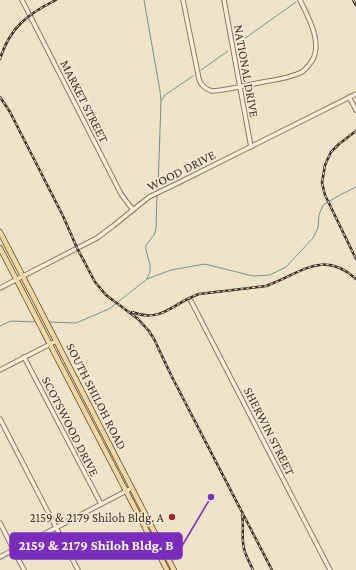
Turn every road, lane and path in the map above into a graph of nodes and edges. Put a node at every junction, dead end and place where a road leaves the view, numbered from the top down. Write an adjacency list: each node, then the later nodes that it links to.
1 (22, 0): 10 (street, MARKET STREET)
2 (183, 0): 5 (street)
3 (224, 0): 5 (street, NATIONAL DRIVE)
4 (300, 0): 5 (street)
5 (239, 86): 9 (street, NATIONAL DRIVE)
6 (356, 94): 7 (street, WOOD DRIVE)
7 (349, 97): 8 (street); 9 (street, WOOD DRIVE)
8 (356, 110)
9 (251, 147): 10 (street, WOOD DRIVE)
10 (133, 210): 13 (street, WOOD DRIVE)
11 (0, 232): 13 (main road, SOUTH SHILOH ROAD)
12 (0, 248): 14 (main road, SOUTH SHILOH ROAD)
13 (23, 276): 14 (street, WOOD DRIVE); 17 (main road, SOUTH SHILOH ROAD)
14 (16, 280): 15 (street, WOOD DRIVE); 18 (main road, SOUTH SHILOH ROAD)
15 (0, 288)
16 (191, 301): 33 (street, SHERWIN STREET)
17 (56, 341): 18 (street); 22 (main road, SOUTH SHILOH ROAD)
18 (50, 345): 19 (street); 23 (main road, SOUTH SHILOH ROAD)
19 (24, 357): 20 (street); 24 (street, SCOTSWOOD DRIVE)
20 (0, 370)
21 (0, 419): 26 (street)
22 (132, 488): 23 (street); 32 (main road, SOUTH SHILOH ROAD)
23 (126, 491): 24 (street); 31 (main road, SOUTH SHILOH ROAD)
24 (101, 504): 26 (street)
25 (0, 523): 27 (street)
26 (56, 528): 27 (street); 30 (street)
27 (14, 550): 28 (street); 29 (street)
28 (0, 557)
29 (24, 570)
30 (78, 570)
31 (167, 570)
32 (174, 570)
33 (330, 570)

